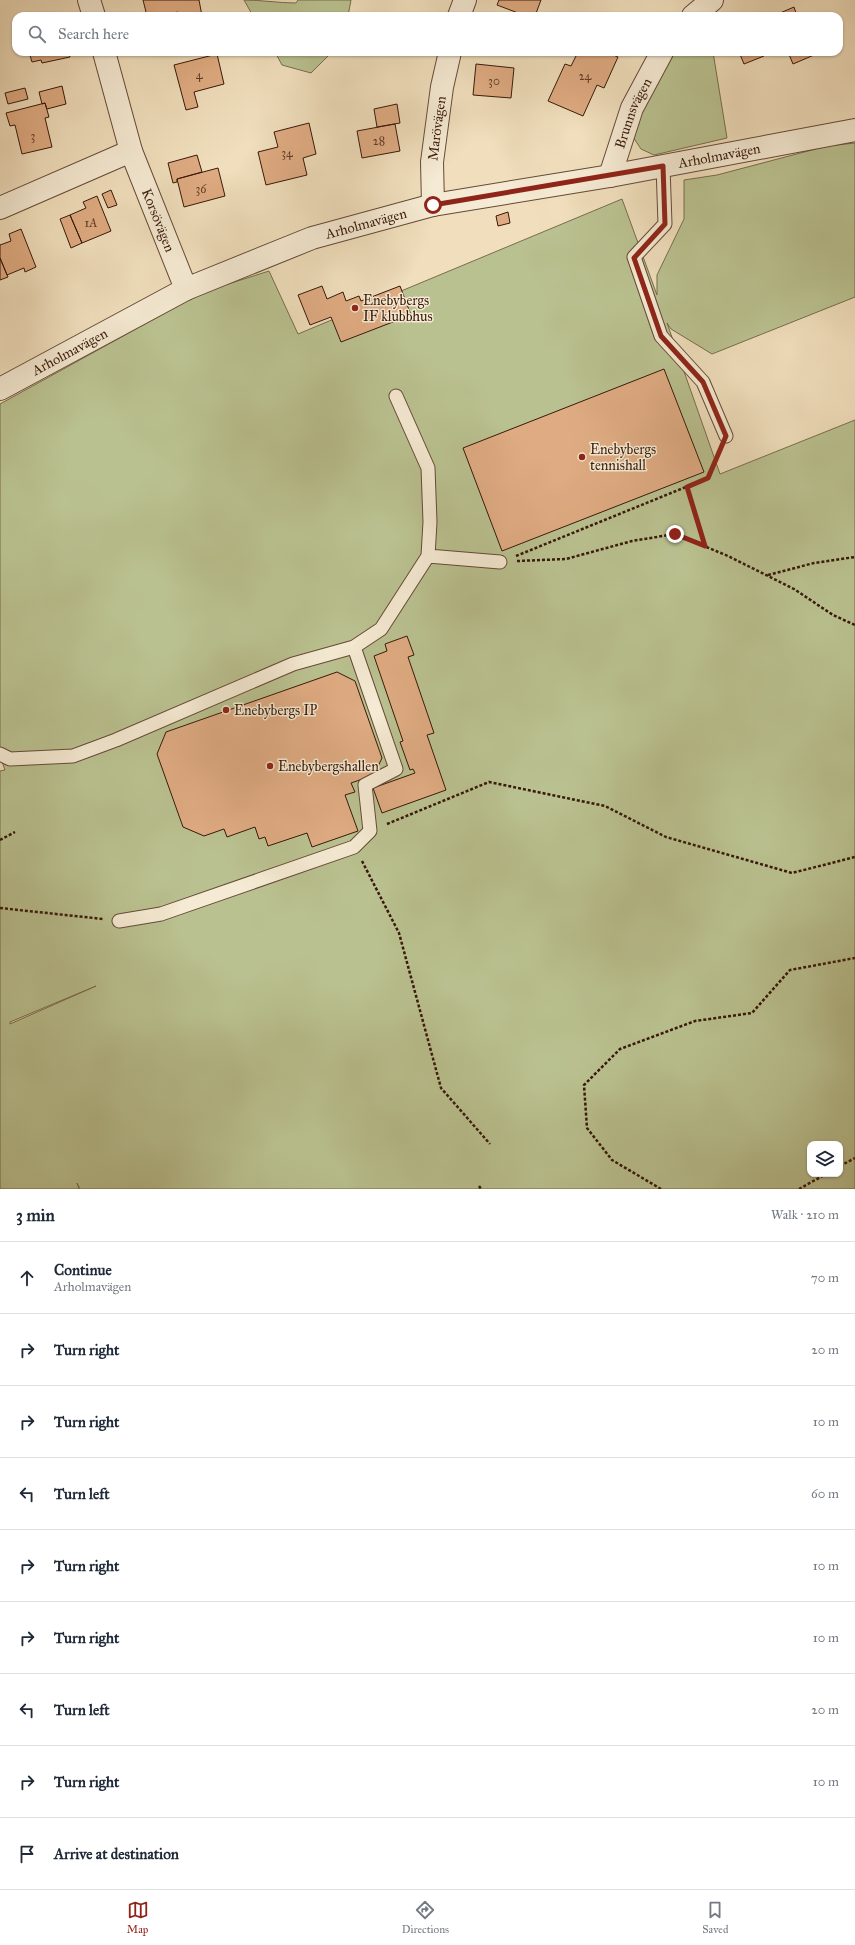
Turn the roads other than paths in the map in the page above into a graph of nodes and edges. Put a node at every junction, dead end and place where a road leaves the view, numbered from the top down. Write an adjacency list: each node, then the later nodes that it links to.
1 (89, 0): 4 (street)
2 (465, 0): 5 (street)
3 (712, 0): 6 (street)
4 (93, 12)
5 (460, 12)
6 (698, 12)
7 (105, 56): 11 (street, Korsövägen)
8 (449, 56): 14 (street, Marövägen)
9 (660, 56): 13 (street, Brunnsvägen)
10 (855, 130): 12 (street, Arholmavägen)
11 (131, 152): 15 (street); 16 (street, Korsövägen)
12 (663, 166): 13 (street, Arholmavägen); 19 (lane)
13 (610, 176): 14 (street, Arholmavägen)
14 (433, 205): 16 (street, Arholmavägen)
15 (0, 208)
16 (186, 289): 17 (street, Arholmavägen)
17 (0, 389)
18 (396, 396): 20 (lane)
19 (726, 436)
20 (428, 556): 21 (lane); 22 (lane)
21 (500, 562)
22 (354, 648): 23 (lane); 24 (lane)
23 (0, 754)
24 (119, 921)

